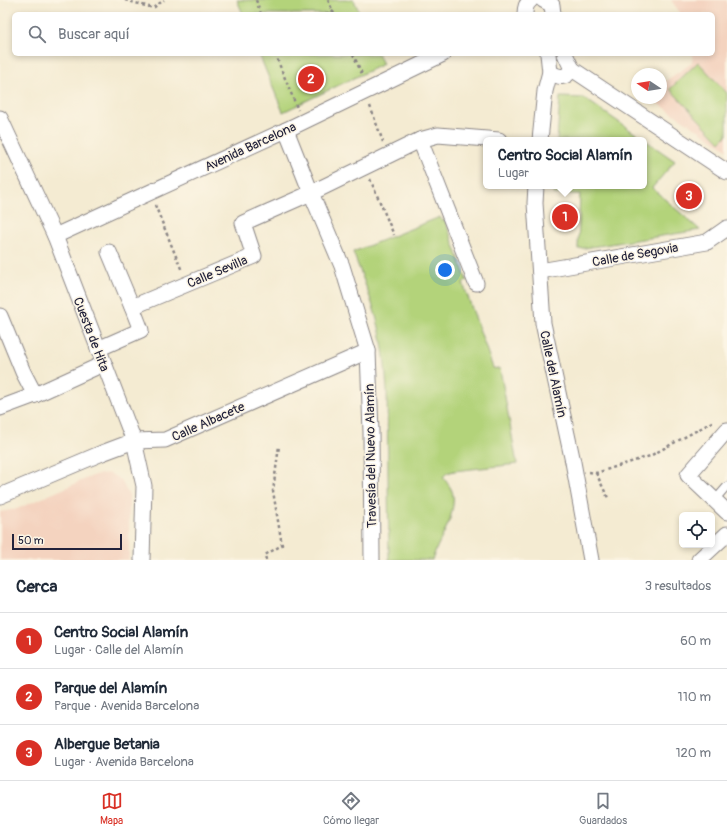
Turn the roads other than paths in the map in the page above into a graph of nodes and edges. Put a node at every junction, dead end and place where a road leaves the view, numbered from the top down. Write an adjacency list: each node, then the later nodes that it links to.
1 (531, 0): 2 (street)
2 (525, 12)
3 (439, 56): 9 (street, Avenida Barcelona)
4 (548, 56): 7 (street)
5 (566, 56): 6 (street)
6 (572, 69): 7 (street); 13 (street)
7 (550, 72): 10 (street)
8 (0, 118): 17 (street, Cuesta de Hita)
9 (286, 130): 15 (street); 17 (street, Avenida Barcelona)
10 (540, 137)
11 (483, 139): 12 (street, Calle Sevilla)
12 (420, 140): 15 (street, Calle Sevilla); 20 (street)
13 (727, 172)
14 (536, 189): 19 (street, Calle del Alamín)
15 (311, 193): 21 (street, Calle Sevilla); 24 (street)
16 (727, 228): 19 (street, Calle de Segovia)
17 (55, 236): 23 (street, Cuesta de Hita)
18 (109, 252): 21 (street)
19 (540, 271): 37 (street, Calle del Alamín)
20 (476, 283)
21 (132, 307): 23 (street)
22 (0, 316): 26 (street)
23 (98, 349): 25 (street, Cuesta de Hita)
24 (368, 351): 29 (street, Calle Albacete); 36 (street, Travesía del Nuevo Alamín)
25 (103, 364): 26 (street); 29 (street, Cuesta de Hita)
26 (35, 395): 27 (street)
27 (0, 408)
28 (722, 424): 32 (street)
29 (134, 441): 31 (street, Calle Albacete); 35 (street, Cuesta de Hita)
30 (727, 486): 32 (lane)
31 (0, 496)
32 (714, 501): 33 (street)
33 (727, 512)
34 (727, 534): 38 (street)
35 (142, 560)
36 (372, 560)
37 (591, 560)
38 (699, 560)

